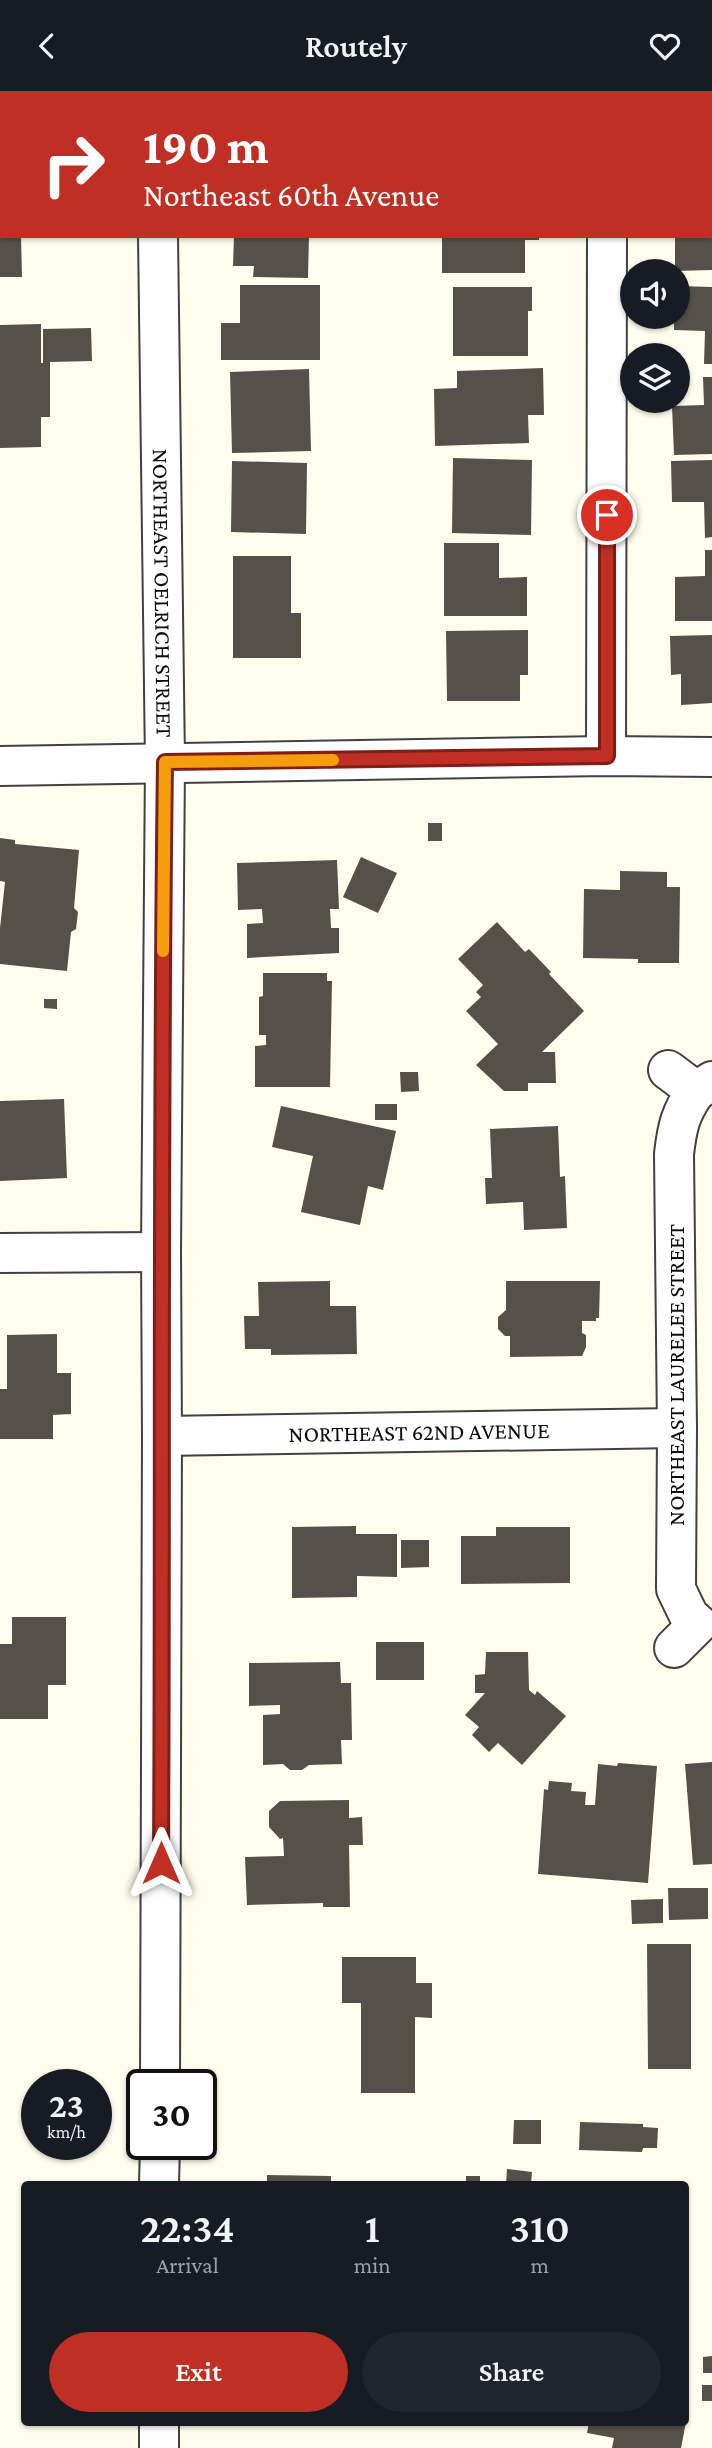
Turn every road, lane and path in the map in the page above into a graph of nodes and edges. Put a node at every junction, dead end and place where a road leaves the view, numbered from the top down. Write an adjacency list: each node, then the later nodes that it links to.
1 (158, 238): 5 (street, NORTHEAST OELRICH STREET)
2 (607, 238): 3 (street)
3 (607, 756): 4 (street); 5 (street)
4 (712, 757)
5 (165, 762): 6 (street); 8 (street, NORTHEAST OELRICH STREET)
6 (0, 766)
7 (692, 1081): 10 (street, NORTHEAST LAURELEE STREET)
8 (160, 1252): 9 (street); 11 (street, NORTHEAST OELRICH STREET)
9 (0, 1253)
10 (677, 1428): 11 (street, NORTHEAST 62ND AVENUE); 12 (street, NORTHEAST LAURELEE STREET)
11 (162, 1436): 13 (street, NORTHEAST OELRICH STREET)
12 (694, 1635)
13 (160, 2069)
14 (160, 2160): 15 (street)
15 (159, 2181)
16 (159, 2426): 17 (street)
17 (159, 2448)

